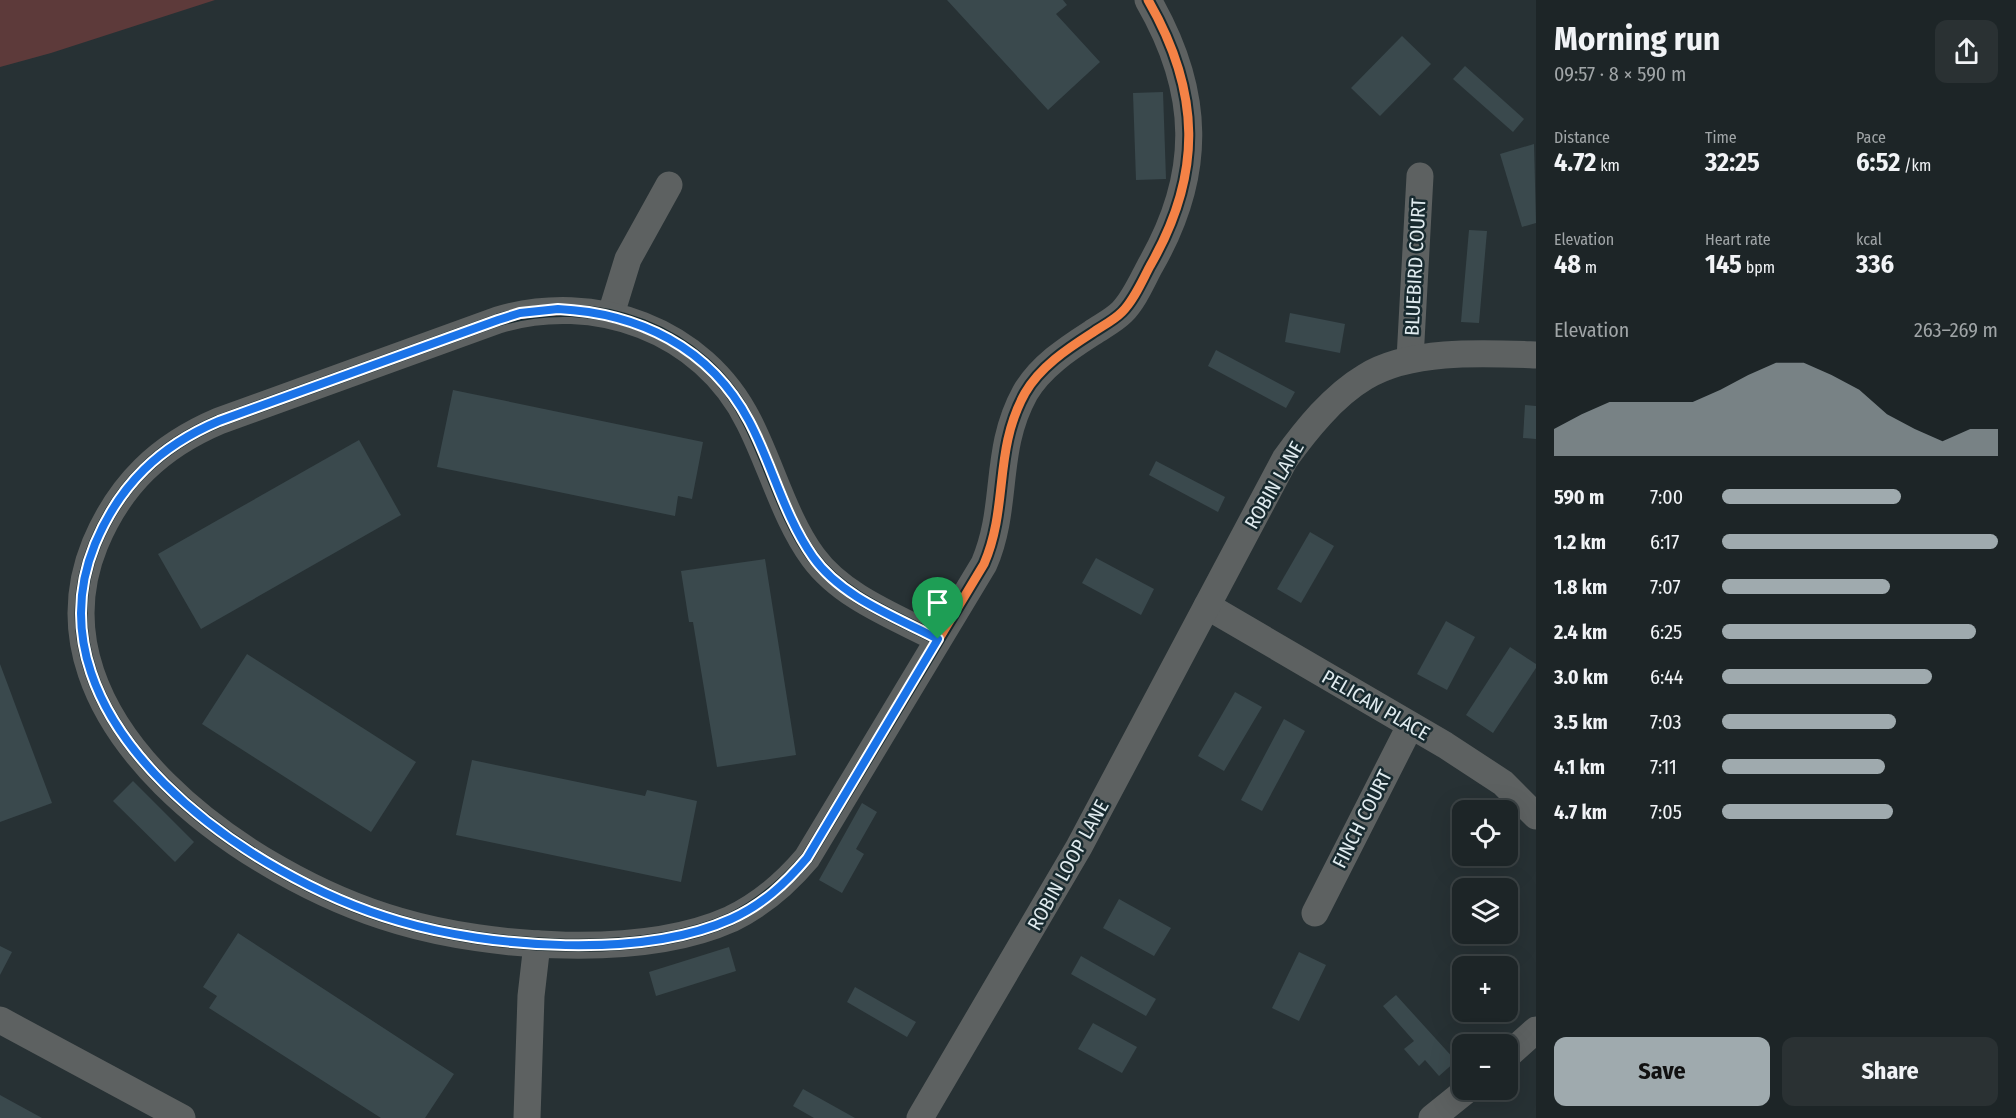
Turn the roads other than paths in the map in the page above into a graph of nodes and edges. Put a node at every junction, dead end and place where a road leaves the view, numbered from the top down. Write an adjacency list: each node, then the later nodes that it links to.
1 (1148, 0): 8 (street)
2 (1420, 176): 6 (street, BLUEBIRD COURT)
3 (669, 184): 4 (street)
4 (611, 314): 8 (street); 12 (street)
5 (1536, 355): 6 (street, ROBIN LANE)
6 (1410, 359): 7 (street, ROBIN LANE)
7 (1207, 606): 9 (street, PELICAN PLACE); 19 (street, ROBIN LOOP LANE)
8 (938, 639): 12 (street)
9 (1410, 726): 10 (street, PELICAN PLACE); 11 (street, FINCH COURT)
10 (1536, 816)
11 (1315, 913)
12 (537, 944): 18 (street)
13 (0, 1020): 17 (street)
14 (1536, 1030): 15 (street)
15 (1518, 1046)
16 (1454, 1100): 20 (street)
17 (182, 1118)
18 (527, 1118)
19 (920, 1118)
20 (1432, 1118)

